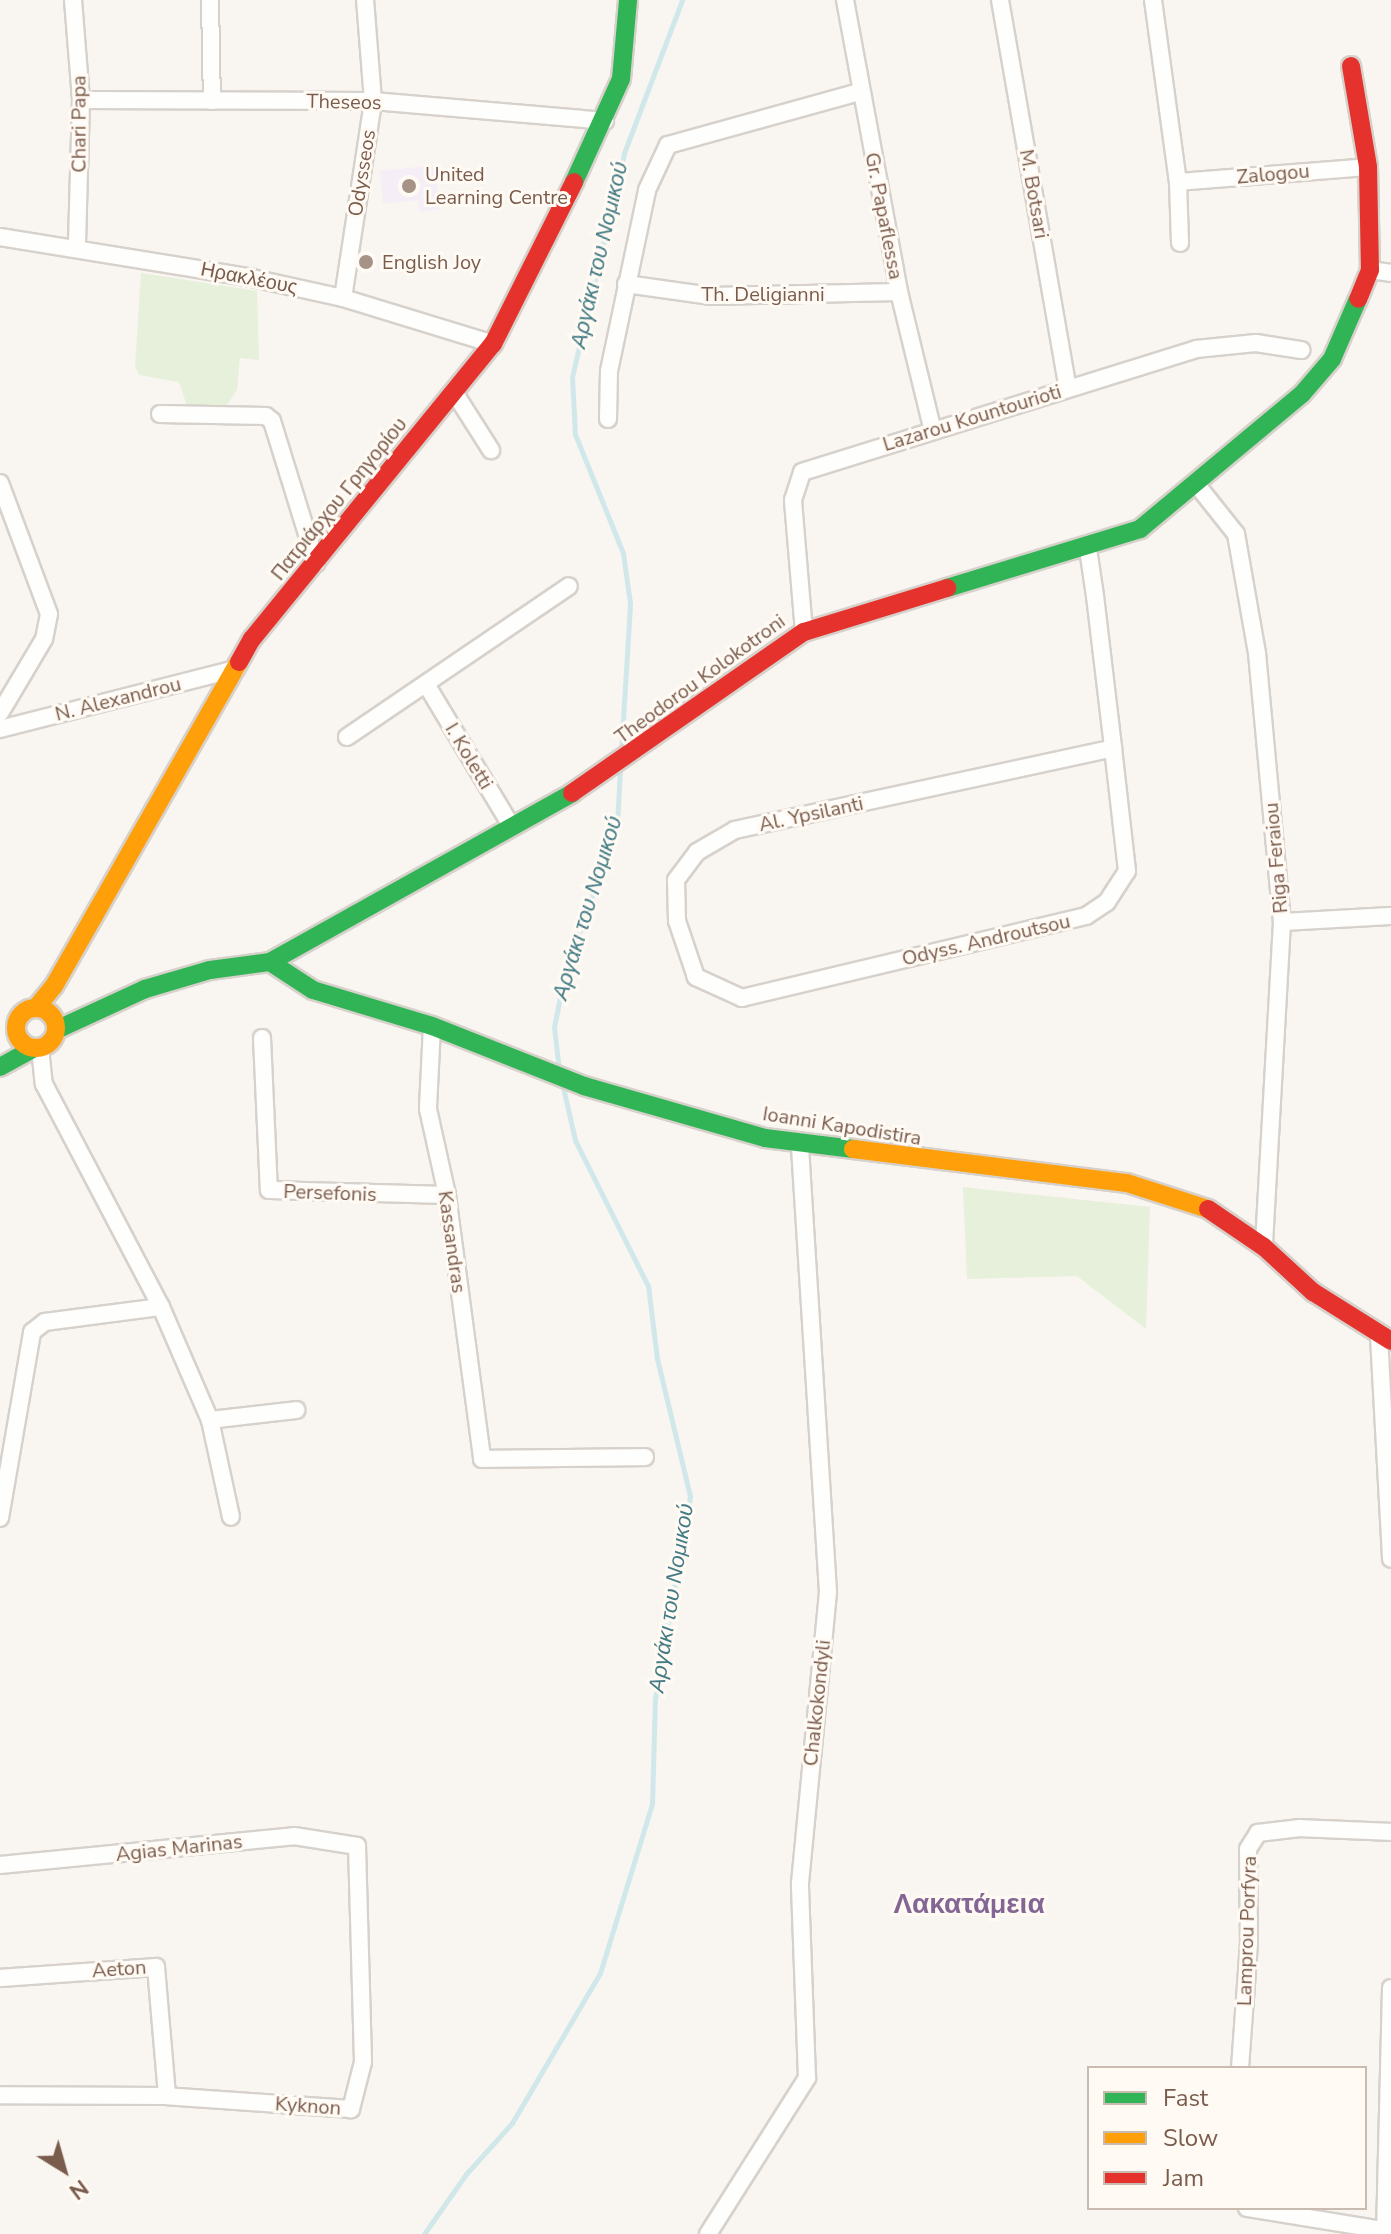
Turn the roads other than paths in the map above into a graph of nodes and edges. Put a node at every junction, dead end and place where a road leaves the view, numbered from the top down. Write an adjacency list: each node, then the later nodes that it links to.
1 (73, 0): 10 (street, Chari Papa)
2 (210, 0): 11 (street)
3 (365, 0): 12 (street, Odysseos)
4 (628, 0): 13 (street, Πατριάρχου Γρηγορίου)
5 (845, 0): 9 (street, Gr. Papaflessa)
6 (1000, 0): 26 (street, M. Botsari)
7 (1153, 0): 15 (street)
8 (1351, 66): 14 (street)
9 (859, 92): 21 (street); 22 (street, Gr. Papaflessa)
10 (81, 100): 11 (street, Theseos); 18 (street, Chari Papa)
11 (212, 101): 12 (street, Theseos)
12 (373, 101): 13 (street, Theseos); 23 (street, Odysseos)
13 (605, 121): 24 (street, Πατριάρχου Γρηγορίου)
14 (1368, 167): 15 (street, Zalogou); 19 (street)
15 (1178, 182): 17 (street)
16 (0, 237): 18 (street, Ηρακλέους)
17 (1180, 243)
18 (77, 247): 23 (street, Ηρακλέους)
19 (1370, 270): 20 (street); 33 (street, Theodorou Kolokotroni)
20 (1391, 273)
21 (626, 284): 22 (street, Th. Deligianni); 29 (street)
22 (899, 292): 30 (street, Gr. Papaflessa)
23 (343, 298): 24 (street, Ηρακλέους)
24 (493, 344): 27 (street, Πατριάρχου Γρηγορίου)
25 (1301, 350): 26 (street, Lazarou Kountourioti)
26 (1068, 388): 30 (street, Lazarou Kountourioti)
27 (454, 392): 31 (street); 35 (street, Πατριάρχου Γρηγορίου)
28 (160, 414): 35 (street)
29 (608, 419)
30 (933, 431): 37 (street, Lazarou Kountourioti)
31 (491, 450)
32 (0, 483): 40 (street)
33 (1197, 485): 34 (street, Theodorou Kolokotroni); 46 (street, Riga Feraiou)
34 (1088, 549): 37 (street, Theodorou Kolokotroni); 43 (street, Odyss. Androutsou)
35 (316, 563): 38 (street, Πατριάρχου Γρηγορίου)
36 (569, 586): 39 (street)
37 (804, 632): 44 (street, Theodorou Kolokotroni)
38 (236, 669): 41 (street, N. Alexandrou); 49 (street, Πατριάρχου Γρηγορίου)
39 (426, 684): 42 (street); 44 (street, I. Koletti)
40 (0, 713)
41 (0, 729)
42 (347, 737)
43 (1113, 748): 48 (street, Odyss. Androutsou); 48 (street, Al. Ypsilanti)
44 (512, 827): 47 (street, Theodorou Kolokotroni)
45 (1391, 916): 46 (street)
46 (1282, 922): 59 (street, Riga Feraiou)
47 (270, 962): 51 (street, Ioanni Kapodistira); 52 (street, Theodorou Kolokotroni)
48 (742, 998)
49 (36, 1008): 50 (street); 52 (street)
50 (16, 1026): 54 (street); 55 (street)
51 (432, 1026): 57 (street, Ioanni Kapodistira); 58 (street, Kassandras)
52 (56, 1030): 55 (street)
53 (262, 1038): 58 (street, Persefonis)
54 (0, 1044)
55 (36, 1048): 56 (street); 60 (street)
56 (0, 1067)
57 (800, 1143): 59 (street, Ioanni Kapodistira); 80 (street, Chalkokondyli)
58 (447, 1195): 64 (street, Kassandras)
59 (1264, 1247): 61 (street, Ioanni Kapodistira)
60 (161, 1307): 63 (street); 66 (street)
61 (1385, 1339): 67 (street)
62 (296, 1410): 63 (street)
63 (210, 1420): 65 (street)
64 (645, 1457)
65 (231, 1517)
66 (0, 1518)
67 (1391, 1534): 68 (street)
68 (1391, 1559)
69 (1391, 1832): 74 (street, Lamprou Porfyra)
70 (357, 1846): 71 (street, Agias Marinas); 77 (street, Kyknon)
71 (0, 1865)
72 (0, 1978): 77 (street, Aeton)
73 (1391, 1988): 75 (street)
74 (1240, 2066)
75 (1389, 2081): 79 (street)
76 (0, 2095): 77 (street, Kyknon)
77 (167, 2096)
78 (1258, 2210): 79 (street)
79 (1384, 2232)
80 (708, 2234)

